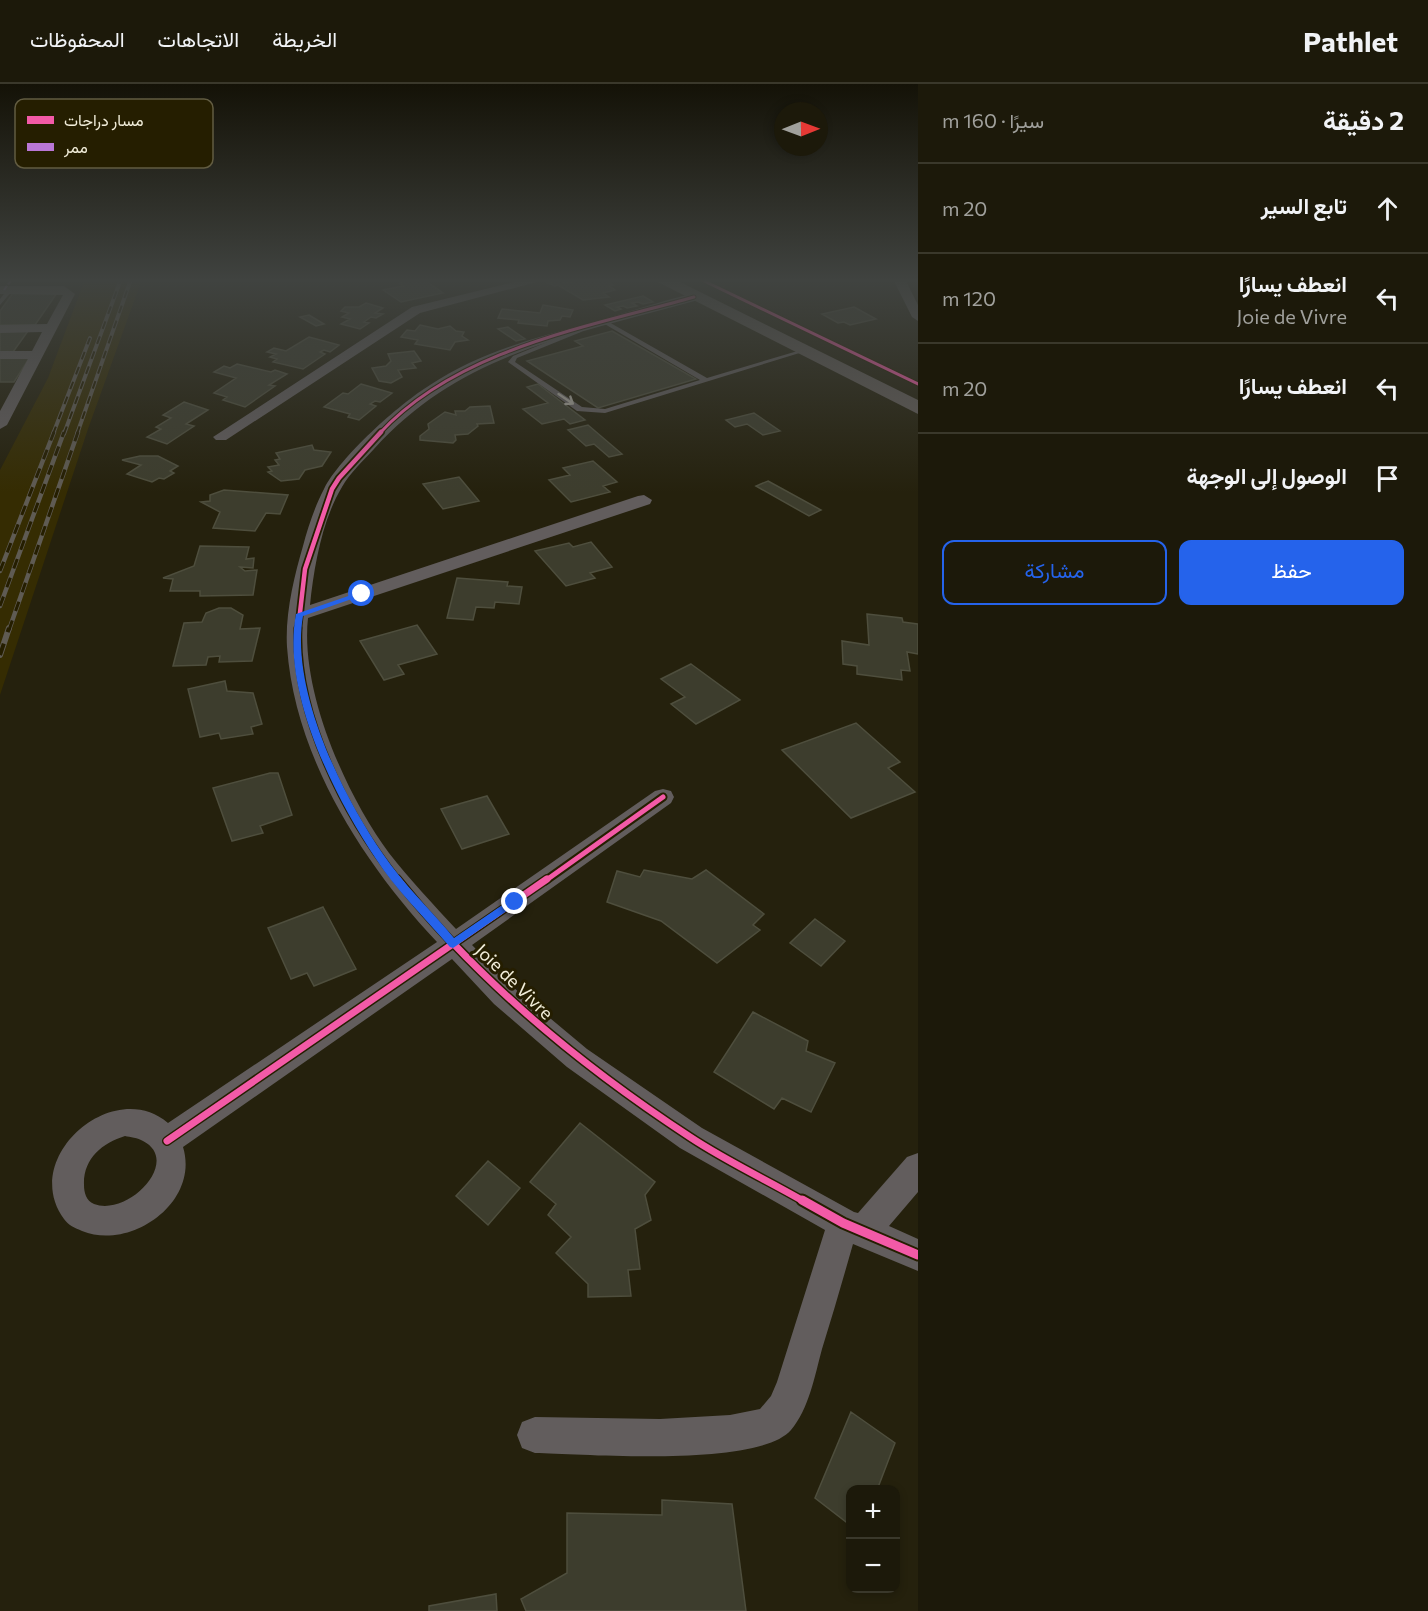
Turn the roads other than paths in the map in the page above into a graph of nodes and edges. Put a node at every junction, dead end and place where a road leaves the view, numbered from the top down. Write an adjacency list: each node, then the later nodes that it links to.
1 (38, 350): 9 (street)
2 (354, 350): 16 (street)
3 (509, 350): 18 (street, Joie de Vivre)
4 (532, 350): 10 (lane, one-way to 10)
5 (654, 350): 10 (lane)
6 (821, 350): 13 (main road)
7 (803, 351): 10 (lane); 14 (main road)
8 (0, 355): 9 (street)
9 (35, 355): 11 (street)
10 (706, 380)
11 (22, 384): 12 (street); 15 (street)
12 (0, 385)
13 (918, 396)
14 (918, 408)
15 (0, 425)
16 (221, 437)
17 (644, 500): 18 (street)
18 (300, 614): 20 (street, Joie de Vivre)
19 (663, 797): 20 (street)
20 (453, 944): 21 (street); 23 (street, Joie de Vivre)
21 (167, 1141)
22 (918, 1168): 23 (street)
23 (853, 1227): 24 (street, Joie de Vivre); 25 (street)
24 (918, 1255)
25 (535, 1435)

